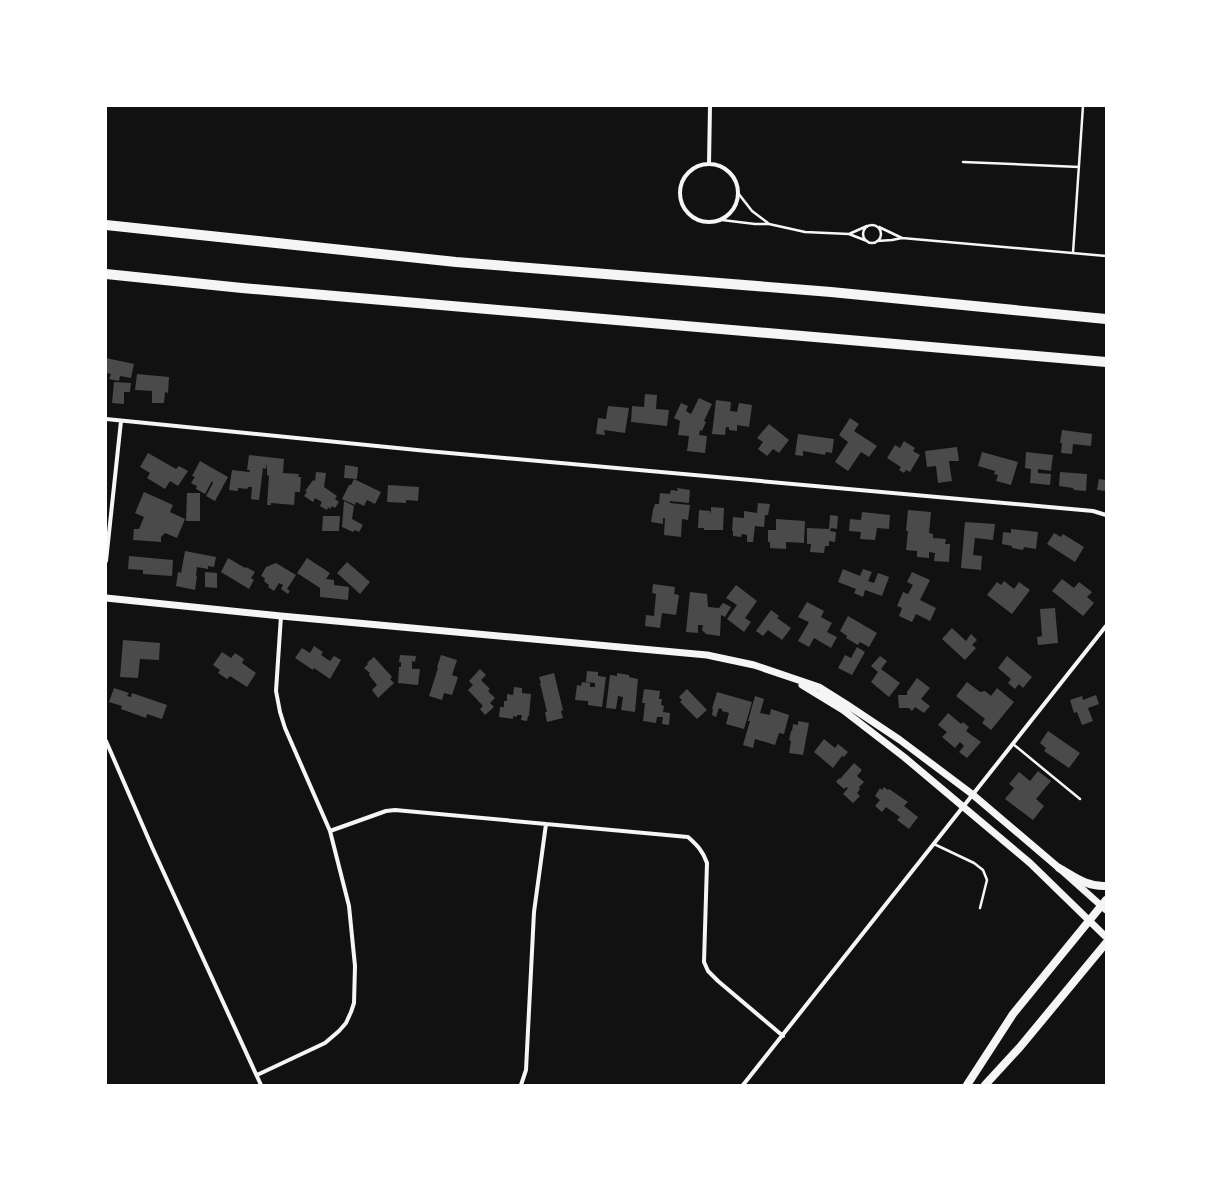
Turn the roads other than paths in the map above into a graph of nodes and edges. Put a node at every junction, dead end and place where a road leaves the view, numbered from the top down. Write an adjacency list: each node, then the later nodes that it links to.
1 (710, 106): 4 (street)
2 (1083, 106): 5 (lane)
3 (962, 162): 5 (lane)
4 (709, 164): 6 (street); 7 (street)
5 (1079, 166): 16 (lane)
6 (738, 193): 7 (street); 8 (lane)
7 (722, 220): 8 (lane)
8 (768, 224): 12 (lane)
9 (106, 225): 19 (highway)
10 (867, 226): 11 (lane); 12 (lane); 14 (lane)
11 (878, 227): 13 (lane); 15 (lane)
12 (849, 234): 14 (lane)
13 (902, 238): 15 (lane); 16 (lane)
14 (867, 241): 15 (lane)
15 (878, 241)
16 (1073, 253): 17 (lane)
17 (1106, 256)
18 (106, 274): 20 (highway)
19 (1106, 319)
20 (1106, 362)
21 (106, 419): 22 (street)
22 (121, 421): 23 (street); 24 (street)
23 (1106, 515)
24 (106, 561)
25 (106, 598): 26 (street)
26 (281, 616): 28 (street); 35 (street)
27 (1106, 626): 30 (street)
28 (788, 677): 31 (street); 33 (street)
29 (106, 741): 45 (street)
30 (1012, 744): 31 (street); 32 (lane)
31 (972, 794): 33 (street); 37 (street)
32 (1080, 799)
33 (962, 807): 36 (street); 41 (street)
34 (546, 824): 35 (street); 44 (street); 47 (street)
35 (330, 831): 45 (street)
36 (934, 844): 40 (lane); 44 (street)
37 (1059, 868): 38 (main road); 39 (street)
38 (1106, 886)
39 (1104, 905): 41 (main road)
40 (980, 908)
41 (1089, 921): 42 (street); 49 (main road)
42 (1106, 937)
43 (1106, 943): 50 (main road)
44 (783, 1036): 48 (street)
45 (256, 1075): 46 (street)
46 (261, 1085)
47 (522, 1085)
48 (743, 1085)
49 (967, 1085)
50 (985, 1085)

